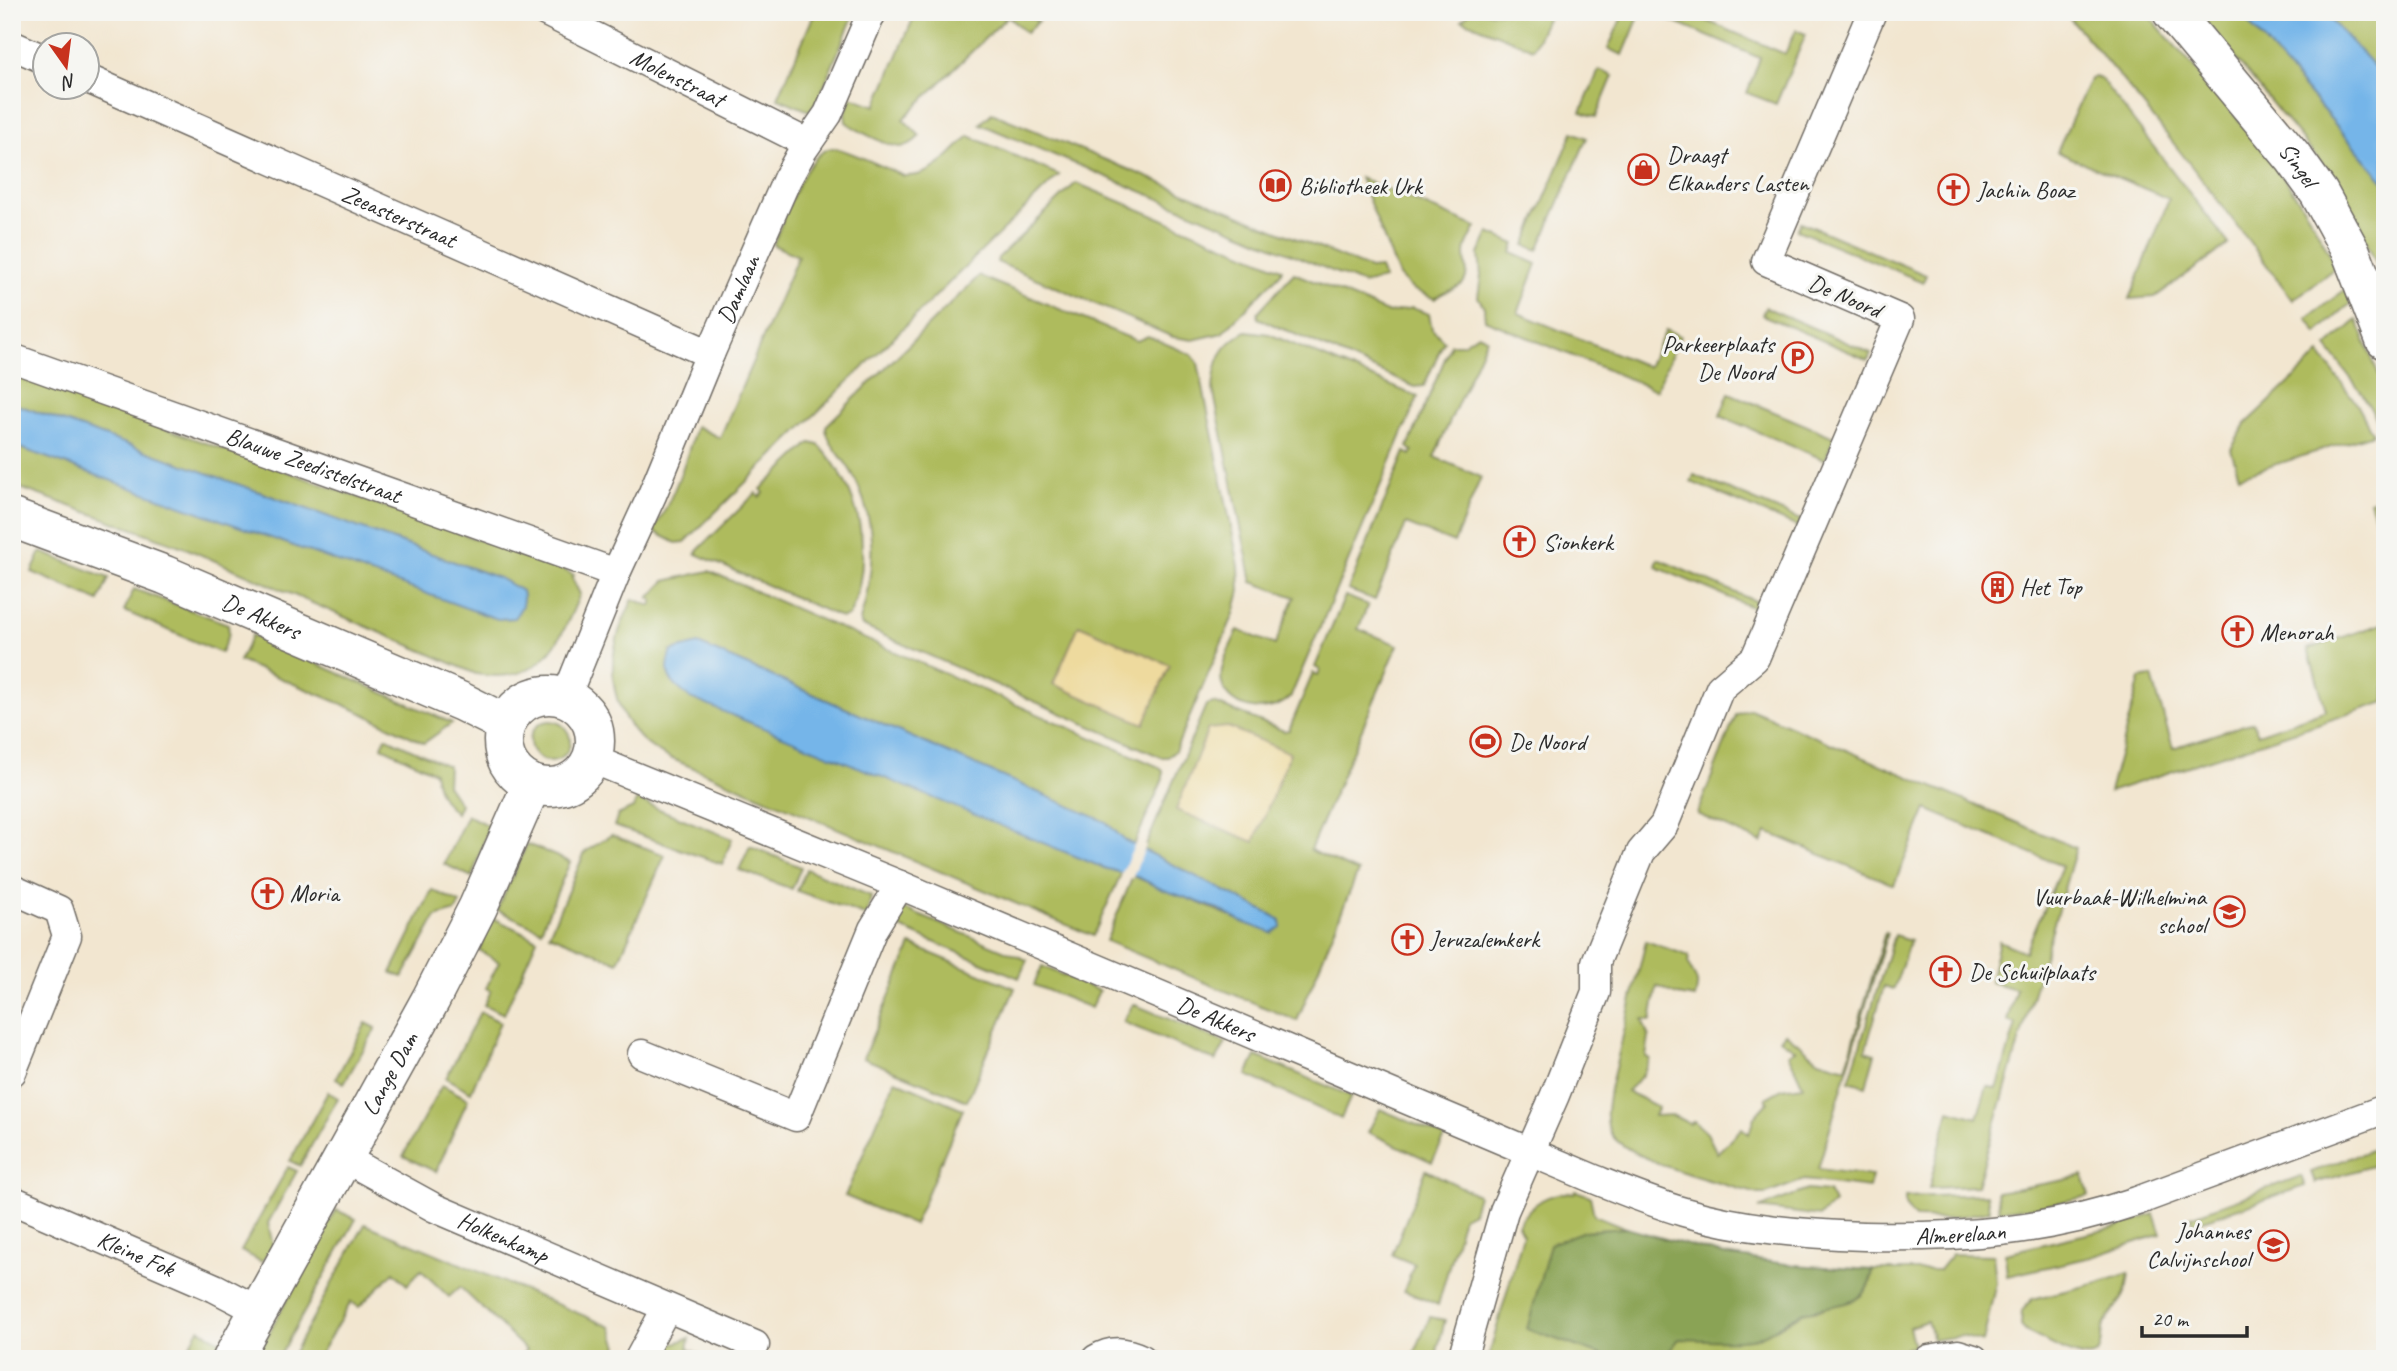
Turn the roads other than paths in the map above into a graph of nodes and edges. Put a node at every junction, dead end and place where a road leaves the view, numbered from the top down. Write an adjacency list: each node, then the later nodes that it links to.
1 (546, 12): 8 (street, Molenstraat)
2 (872, 12): 8 (street, Damlaan)
3 (1872, 12): 23 (street, De Noord)
4 (2172, 12): 9 (street, Singel)
5 (12, 46): 6 (street)
6 (32, 54)
7 (102, 85): 10 (street, Zeeasterstraat)
8 (807, 143): 10 (street, Damlaan)
9 (2385, 340)
10 (710, 354): 13 (street, Damlaan)
11 (12, 358): 13 (street, Blauwe Zeedistelstraat)
12 (12, 518): 15 (street, De Akkers)
13 (616, 573): 14 (street)
14 (566, 697): 15 (street); 16 (street)
15 (506, 724): 17 (street)
16 (592, 759): 17 (street); 18 (street, De Akkers)
17 (532, 784): 24 (street, Lange Dam)
18 (900, 886): 20 (street); 23 (street, De Akkers)
19 (12, 889): 21 (street)
20 (642, 1054)
21 (12, 1072)
22 (2385, 1109): 23 (street, Almerelaan)
23 (1531, 1152): 33 (street, De Noord)
24 (344, 1158): 26 (street, Holkenkamp); 27 (street, Lange Dam)
25 (12, 1200): 27 (street, Kleine Fok)
26 (666, 1309): 29 (street); 30 (street, Holkenkamp)
27 (259, 1311): 28 (street, Lange Dam)
28 (232, 1359)
29 (639, 1359)
30 (749, 1359)
31 (1096, 1359): 32 (street)
32 (1142, 1359)
33 (1462, 1359)
34 (1929, 1359): 35 (street)
35 (1974, 1359)

